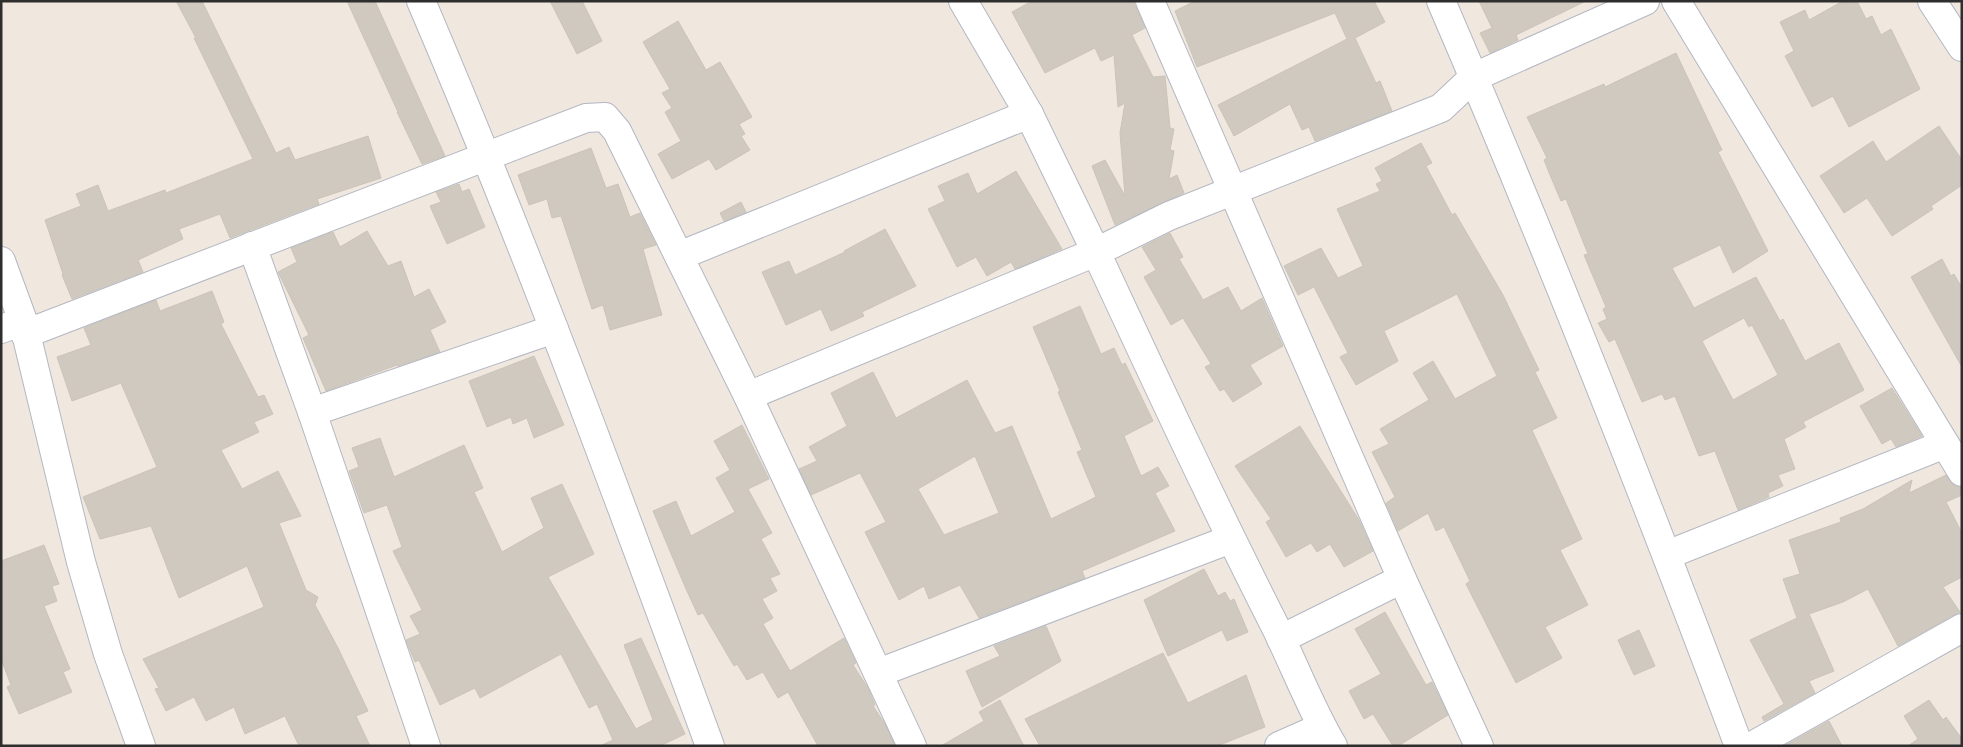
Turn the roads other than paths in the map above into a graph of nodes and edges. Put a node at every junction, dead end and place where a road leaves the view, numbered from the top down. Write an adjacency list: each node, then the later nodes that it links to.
1 (421, 1): 11 (street)
2 (963, 1): 10 (street)
3 (1150, 1): 12 (street)
4 (1441, 1): 9 (street)
5 (1676, 1): 21 (street)
6 (1932, 1): 8 (street)
7 (1629, 5): 9 (street)
8 (1962, 47)
9 (1474, 77): 12 (street); 24 (street)
10 (1029, 114): 14 (street); 15 (street)
11 (485, 159): 13 (street); 15 (street); 18 (street)
12 (1233, 190): 14 (street); 25 (street)
13 (252, 246): 17 (street); 20 (street)
14 (1096, 252): 19 (street); 23 (street)
15 (679, 256): 19 (street)
16 (1, 261): 17 (street)
17 (16, 328): 30 (street)
18 (554, 329): 20 (street); 32 (street)
19 (748, 396): 28 (street)
20 (312, 412): 31 (street)
21 (1946, 444): 22 (street); 24 (street)
22 (1962, 472)
23 (1231, 539): 27 (street); 28 (street)
24 (1667, 555): 36 (street)
25 (1402, 579): 27 (street); 35 (street)
26 (1962, 628): 37 (street)
27 (1281, 639): 29 (street)
28 (878, 673): 33 (street)
29 (1328, 736): 34 (street)
30 (141, 746)
31 (426, 746)
32 (710, 746)
33 (912, 746)
34 (1279, 746)
35 (1479, 746)
36 (1739, 746)
37 (1752, 746)

